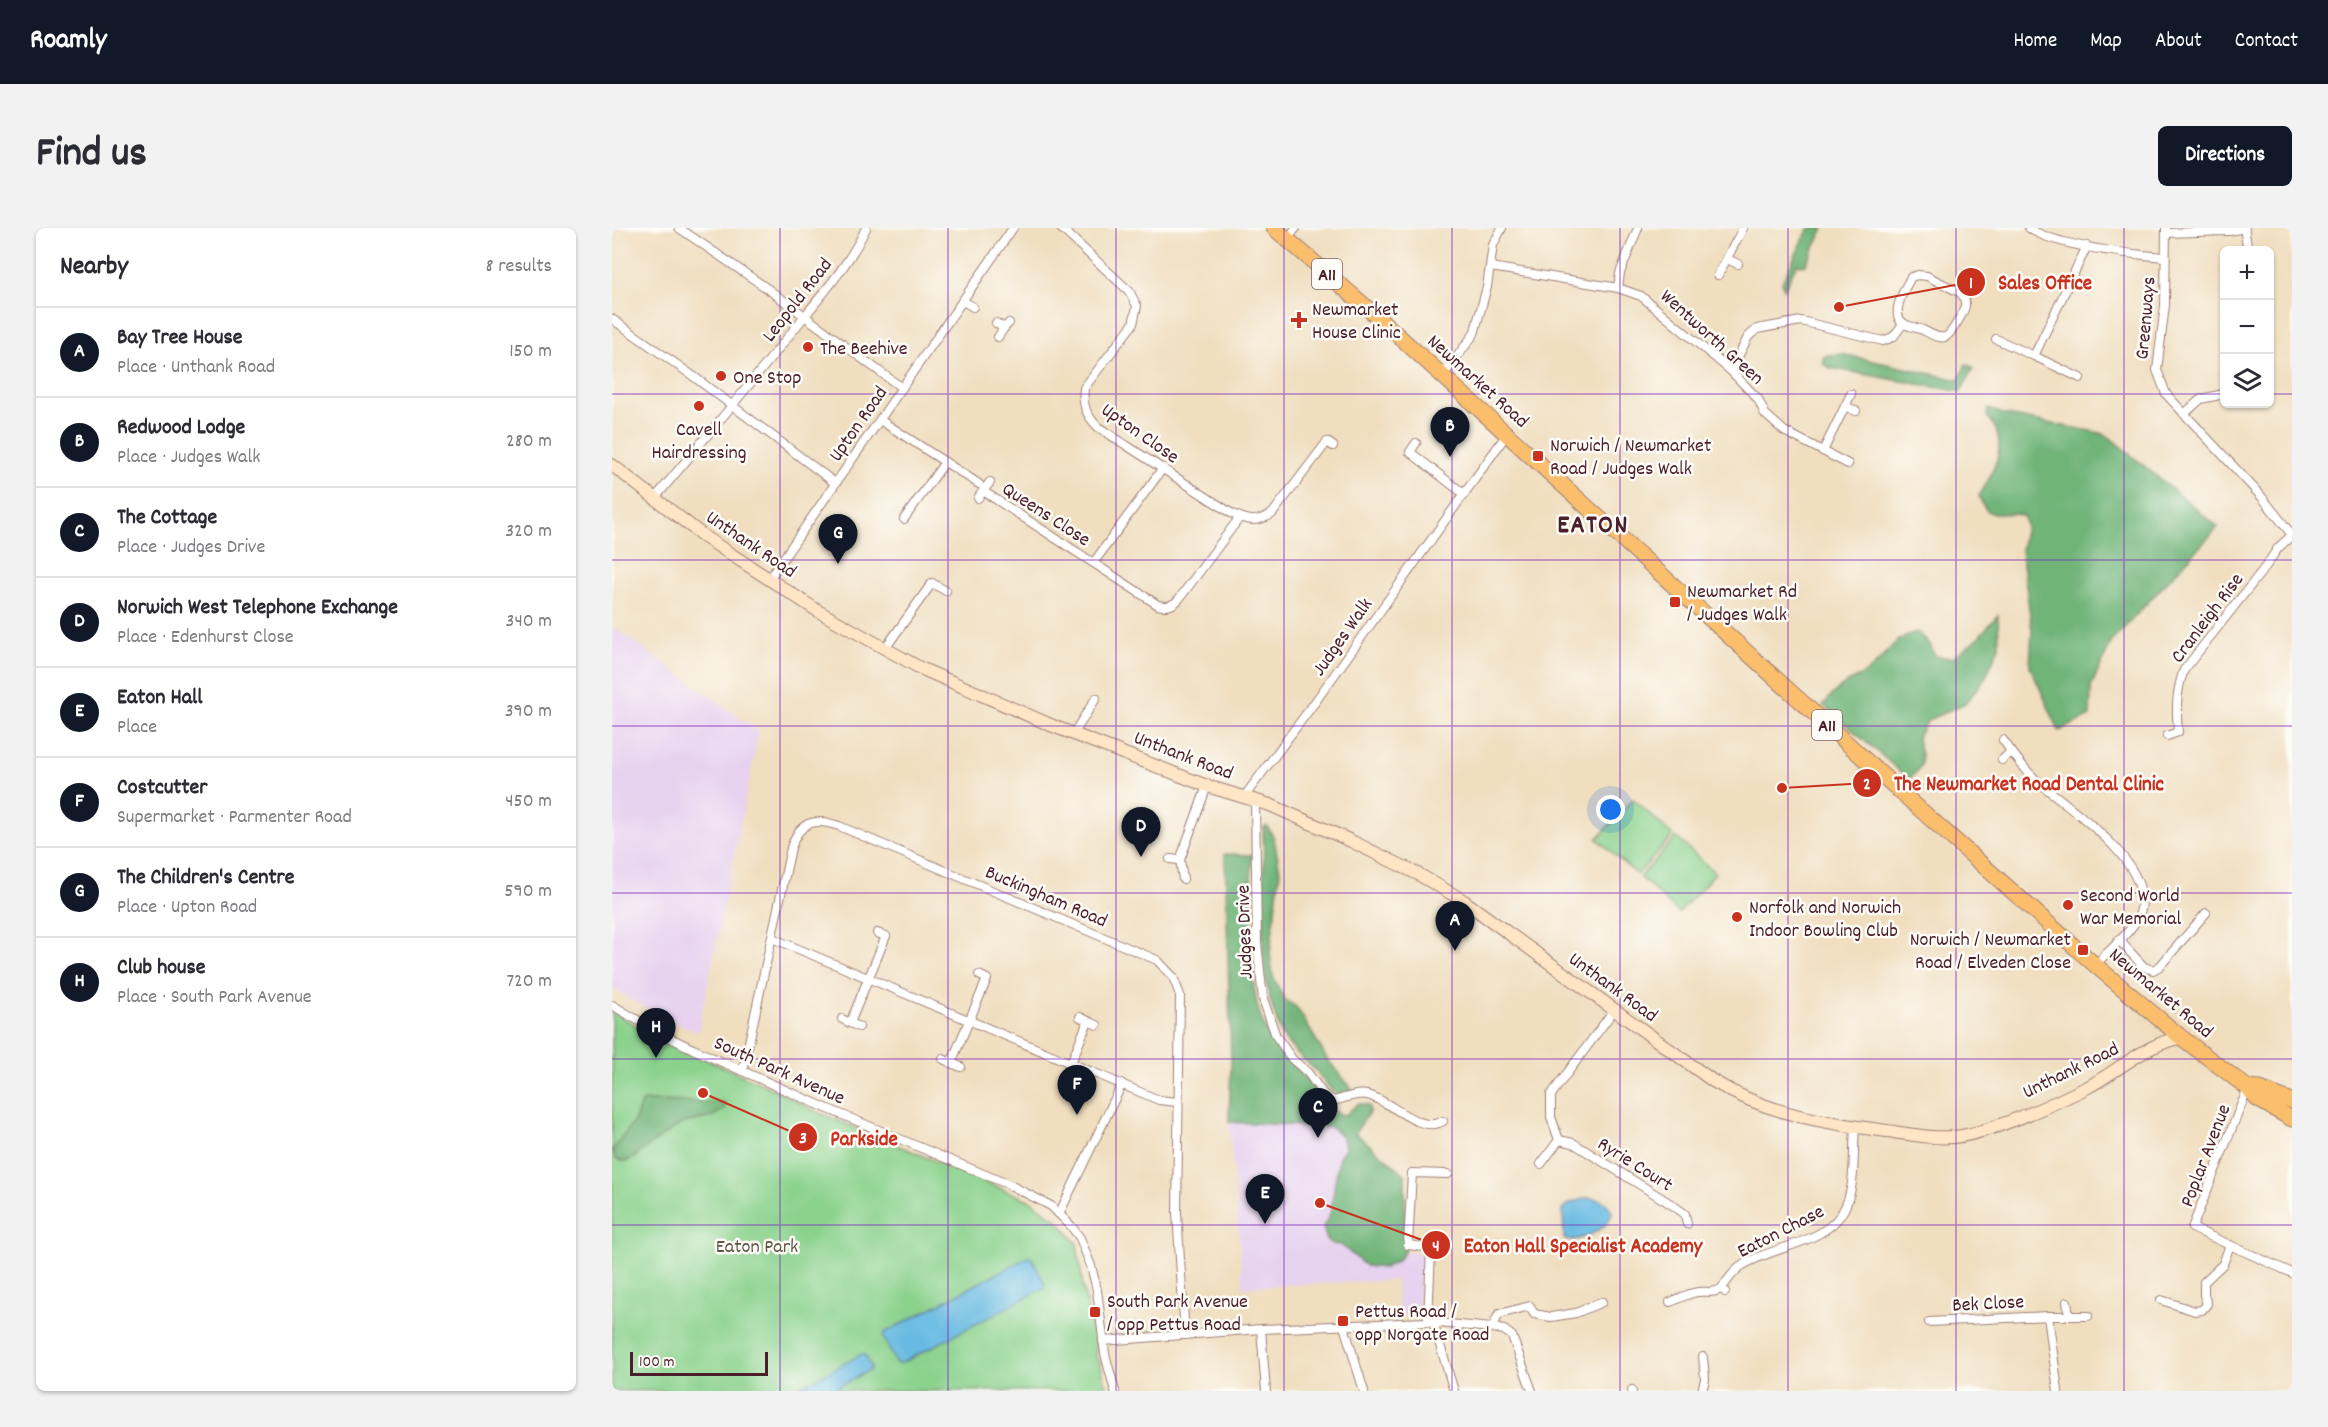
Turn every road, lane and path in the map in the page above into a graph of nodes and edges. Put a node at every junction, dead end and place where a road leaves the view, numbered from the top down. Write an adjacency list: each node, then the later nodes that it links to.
1 (679, 228): 23 (street)
2 (866, 228): 23 (street, Leopold Road)
3 (1013, 228): 21 (street, Upton Road)
4 (1060, 228): 48 (street, Upton Close)
5 (1274, 228): 12 (highway, Newmarket Road / A11)
6 (1502, 228): 18 (street)
7 (1638, 228): 20 (street)
8 (1743, 228): 16 (street)
9 (2029, 228): 13 (street)
10 (2245, 228): 11 (street); 14 (street)
11 (2166, 230): 15 (street, Greenways)
12 (1291, 234): 31 (highway, Newmarket Road / A11)
13 (2087, 246): 15 (street); 29 (street)
14 (2247, 246)
15 (2164, 257): 39 (street, Greenways)
16 (1727, 259): 17 (street); 19 (street)
17 (1738, 264)
18 (1491, 267): 20 (street, Wentworth Green); 31 (street)
19 (1718, 275)
20 (1618, 288): 30 (street, Wentworth Green)
21 (963, 301): 22 (street); 33 (street, Upton Road)
22 (973, 307)
23 (804, 316): 33 (street); 36 (street, Leopold Road)
24 (612, 319): 36 (street)
25 (1903, 324): 25 (street); 30 (street)
26 (1003, 325): 27 (street)
27 (998, 337)
28 (1996, 339): 29 (street)
29 (2034, 356): 32 (street)
30 (1731, 371): 44 (street, Wentworth Green)
31 (1442, 377): 41 (highway, Newmarket Road / A11)
32 (2080, 378)
33 (902, 388): 40 (street, Upton Road)
34 (1851, 394): 37 (street)
35 (2220, 395): 39 (street)
36 (734, 406): 51 (street); 55 (street, Leopold Road)
37 (1845, 406): 38 (street); 44 (street)
38 (1856, 411)
39 (2184, 414): 52 (street, Greenways)
40 (880, 420): 45 (street); 51 (street, Upton Road)
41 (1507, 435): 54 (street, Judges Walk); 78 (highway, Newmarket Road / A11)
42 (1327, 442): 56 (street)
43 (1416, 443): 54 (street)
44 (1823, 451): 46 (street, Wentworth Green)
45 (945, 462): 53 (street); 57 (street)
46 (1848, 464)
47 (612, 465): 55 (street, Unthank Road)
48 (1163, 468): 56 (street, Upton Close); 59 (street)
49 (2254, 474): 52 (street)
50 (990, 482): 53 (street, Queens Close)
51 (835, 483): 60 (street, Upton Road)
52 (2249, 484): 58 (street, Greenways)
53 (980, 491): 59 (street, Queens Close)
54 (1464, 494): 70 (street, Judges Walk)
55 (655, 498): 60 (street, Unthank Road)
56 (1240, 517): 59 (street, Queens Close)
57 (904, 519)
58 (2292, 535): 65 (street, Cranleigh Rise)
59 (1094, 562)
60 (769, 579): 62 (street, Unthank Road)
61 (946, 591): 62 (street)
62 (884, 650): 64 (street, Unthank Road)
63 (1096, 698): 64 (street)
64 (1074, 733): 69 (street, Unthank Road)
65 (2167, 736)
66 (2003, 741): 67 (street)
67 (2011, 752): 68 (street); 77 (street)
68 (2002, 760)
69 (1207, 786): 70 (street, Unthank Road); 72 (street)
70 (1249, 798): 82 (street, Unthank Road); 97 (street, Judges Drive)
71 (1170, 859): 72 (street)
72 (1180, 860): 73 (street)
73 (1183, 879)
74 (2206, 913): 77 (street)
75 (886, 936): 80 (street)
76 (772, 938): 80 (street); 91 (street, Buckingham Road); 95 (street, Buckingham Road)
77 (2119, 940): 78 (street)
78 (2096, 965): 83 (highway, Newmarket Road / A11)
79 (986, 979): 84 (street)
80 (868, 980): 84 (street); 86 (street)
81 (612, 1005): 91 (street, South Park Avenue)
82 (1614, 1010): 98 (street, Unthank Road); 99 (street)
83 (2161, 1020): 87 (highway, Newmarket Road / A11); 88 (street, Unthank Road)
84 (969, 1021): 89 (street); 90 (street)
85 (1088, 1021): 89 (street)
86 (860, 1026)
87 (2182, 1038): 88 (street, Unthank Road); 93 (highway, Newmarket Road / A11)
88 (2145, 1052): 98 (street, Unthank Road)
89 (1071, 1063): 92 (street)
90 (961, 1067)
91 (743, 1070): 102 (street, South Park Avenue)
92 (1122, 1084): 95 (street); 102 (street)
93 (2248, 1088): 94 (highway, Newmarket Road / A11); 96 (highway, Newmarket Road / A11); 104 (street, Poplar Avenue)
94 (2292, 1101)
95 (1177, 1102): 120 (street, Buckingham Road)
96 (2292, 1119)
97 (1443, 1121)
98 (1856, 1127): 106 (street, Eaton Chase)
99 (1559, 1140): 100 (street); 103 (street, Ryrie Court)
100 (1542, 1164)
101 (1448, 1174): 115 (street)
102 (1059, 1214): 121 (street, South Park Avenue)
103 (1687, 1224)
104 (2230, 1245): 105 (street, Poplar Avenue); 108 (street)
105 (2292, 1273)
106 (1720, 1291): 109 (street); 111 (street, Eaton Chase)
107 (1596, 1300): 118 (street)
108 (2162, 1300)
109 (1670, 1302)
110 (2067, 1302): 113 (street)
111 (1709, 1303)
112 (2048, 1316): 113 (street, Bek Close); 116 (street, Bek Close); 129 (street, Bek Close)
113 (2069, 1316): 114 (street, Bek Close)
114 (2088, 1316)
115 (1430, 1322): 117 (street); 118 (street); 126 (street)
116 (1929, 1322)
117 (1344, 1326): 119 (street); 125 (street)
118 (1492, 1328): 127 (street)
119 (1261, 1329): 120 (street); 124 (street)
120 (1185, 1335): 121 (street)
121 (1103, 1341): 123 (street, South Park Avenue)
122 (1703, 1357): 128 (street)
123 (1115, 1391)
124 (1266, 1391)
125 (1364, 1391)
126 (1454, 1391)
127 (1532, 1391)
128 (1702, 1391)
129 (2058, 1391)

